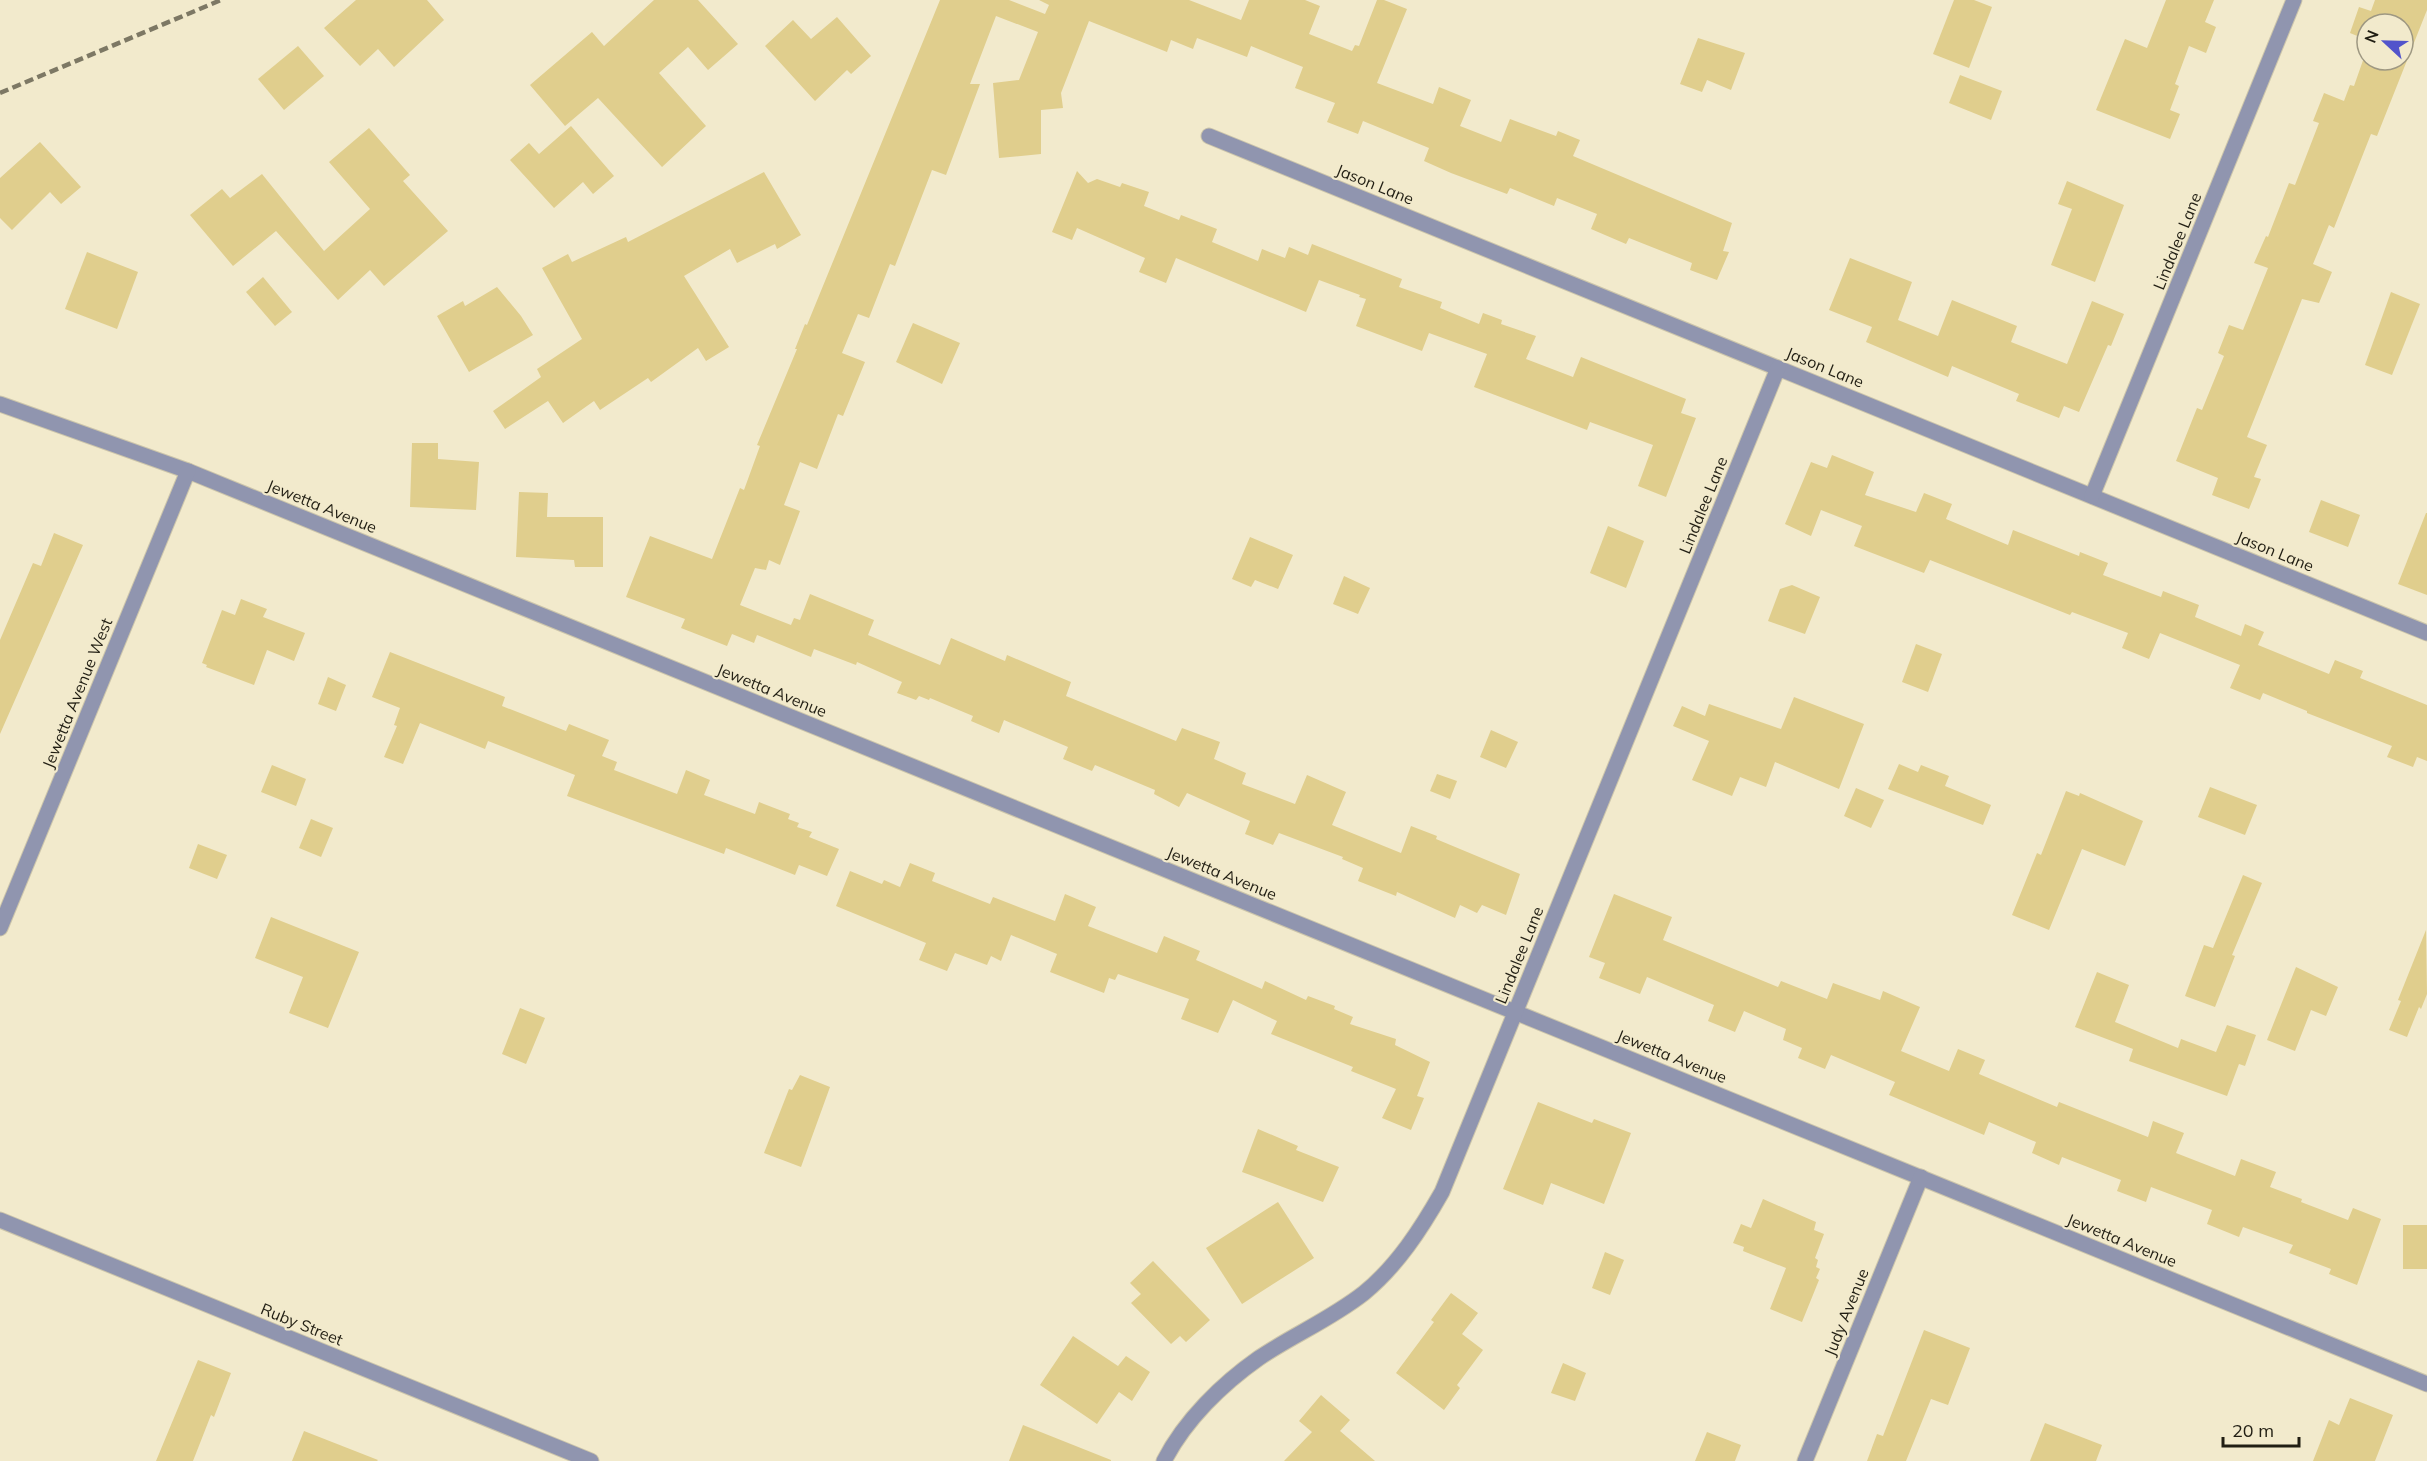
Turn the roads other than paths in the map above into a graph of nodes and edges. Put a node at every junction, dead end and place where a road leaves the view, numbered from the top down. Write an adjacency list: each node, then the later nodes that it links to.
1 (2294, 0): 6 (street, Lindalee Lane)
2 (1209, 136): 3 (street, Jason Lane)
3 (1778, 368): 6 (street, Jason Lane); 9 (street, Lindalee Lane)
4 (0, 404): 5 (street, Jewetta Avenue)
5 (188, 471): 8 (street, Jewetta Avenue West); 9 (street, Jewetta Avenue)
6 (2092, 496): 7 (street, Jason Lane)
7 (2427, 633)
8 (0, 928)
9 (1516, 1012): 10 (street, Jewetta Avenue); 14 (street, Lindalee Lane)
10 (1921, 1177): 12 (street, Jewetta Avenue); 15 (street, Judy Avenue)
11 (0, 1220): 13 (street, Ruby Street)
12 (2427, 1384)
13 (591, 1461)
14 (1164, 1461)
15 (1805, 1461)

